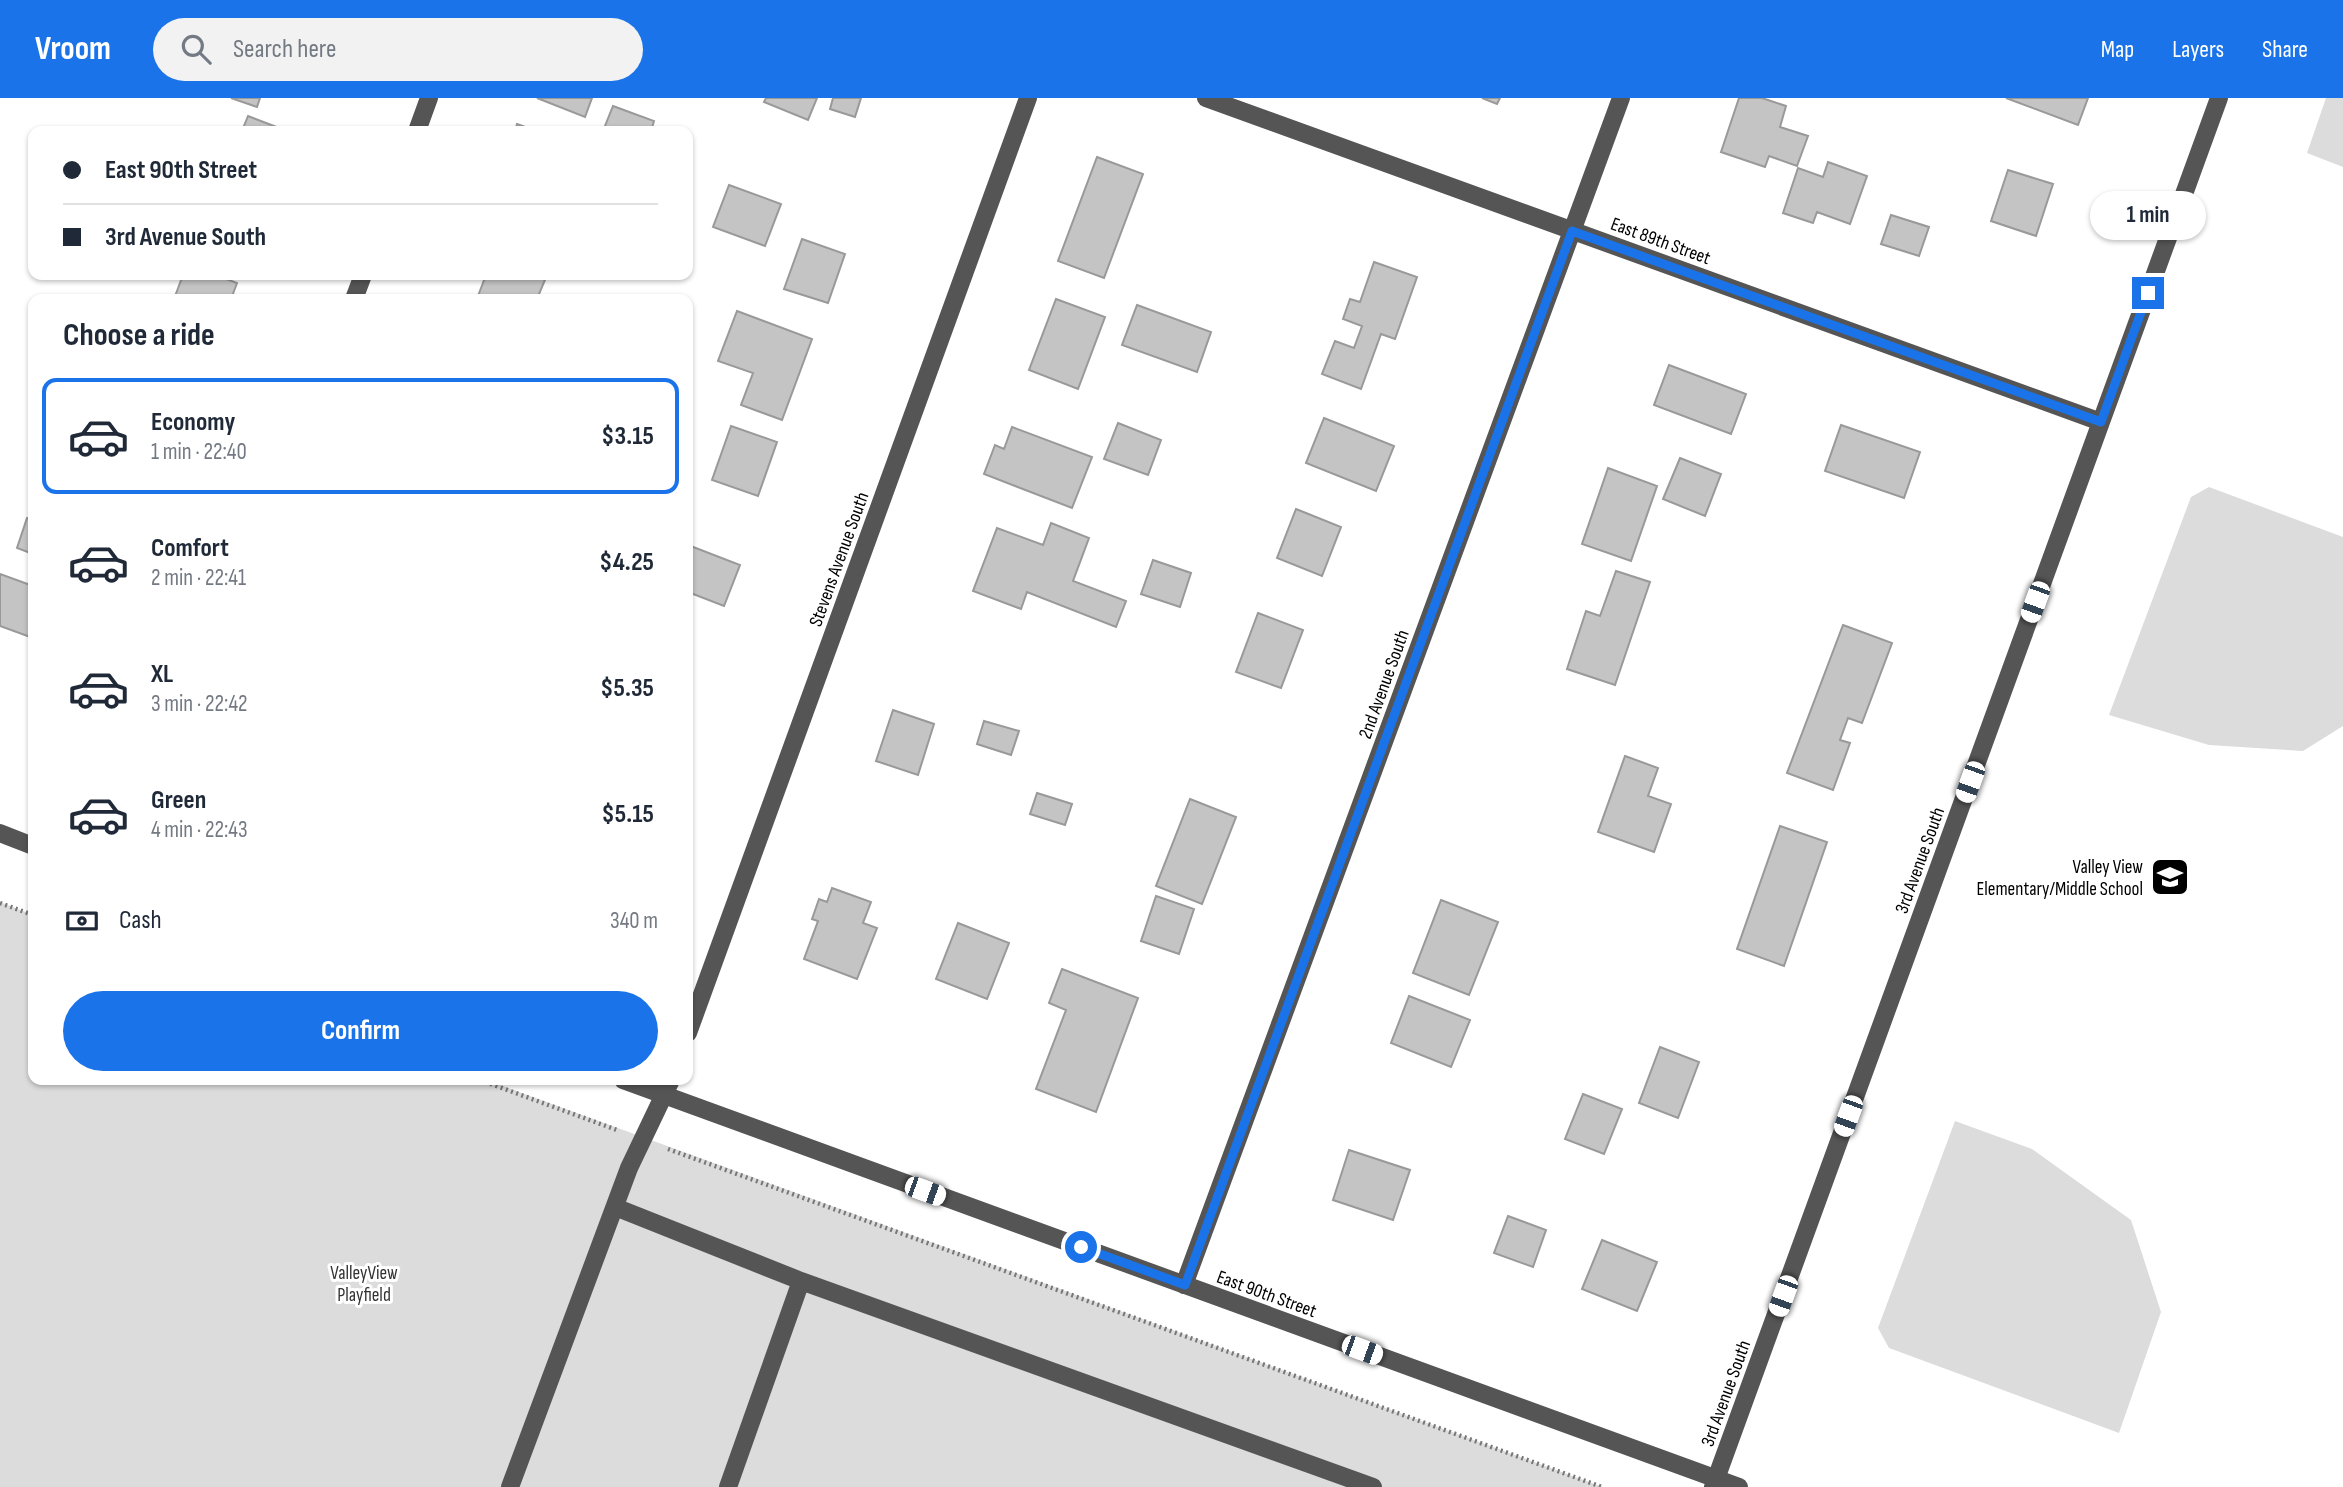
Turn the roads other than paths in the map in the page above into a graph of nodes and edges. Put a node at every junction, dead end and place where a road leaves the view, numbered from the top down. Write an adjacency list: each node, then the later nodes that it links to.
1 (429, 98): 6 (street)
2 (1028, 98): 11 (street, Stevens Avenue South)
3 (1206, 98): 7 (street, East 89th Street)
4 (1621, 98): 7 (street, 2nd Avenue South)
5 (2219, 98): 8 (street, 3rd Avenue South)
6 (418, 126)
7 (1572, 231): 8 (street, East 89th Street); 15 (street, 2nd Avenue South)
8 (2101, 422): 16 (street, 3rd Avenue South)
9 (0, 833): 10 (street)
10 (28, 844)
11 (693, 1020)
12 (668, 1088): 13 (street); 15 (street, East 90th Street)
13 (615, 1207): 14 (street); 17 (street)
14 (801, 1281): 18 (street); 19 (street)
15 (1185, 1285): 16 (street, East 90th Street)
16 (1714, 1483): 20 (street, East 90th Street)
17 (510, 1487)
18 (728, 1487)
19 (1373, 1487)
20 (1739, 1487)

